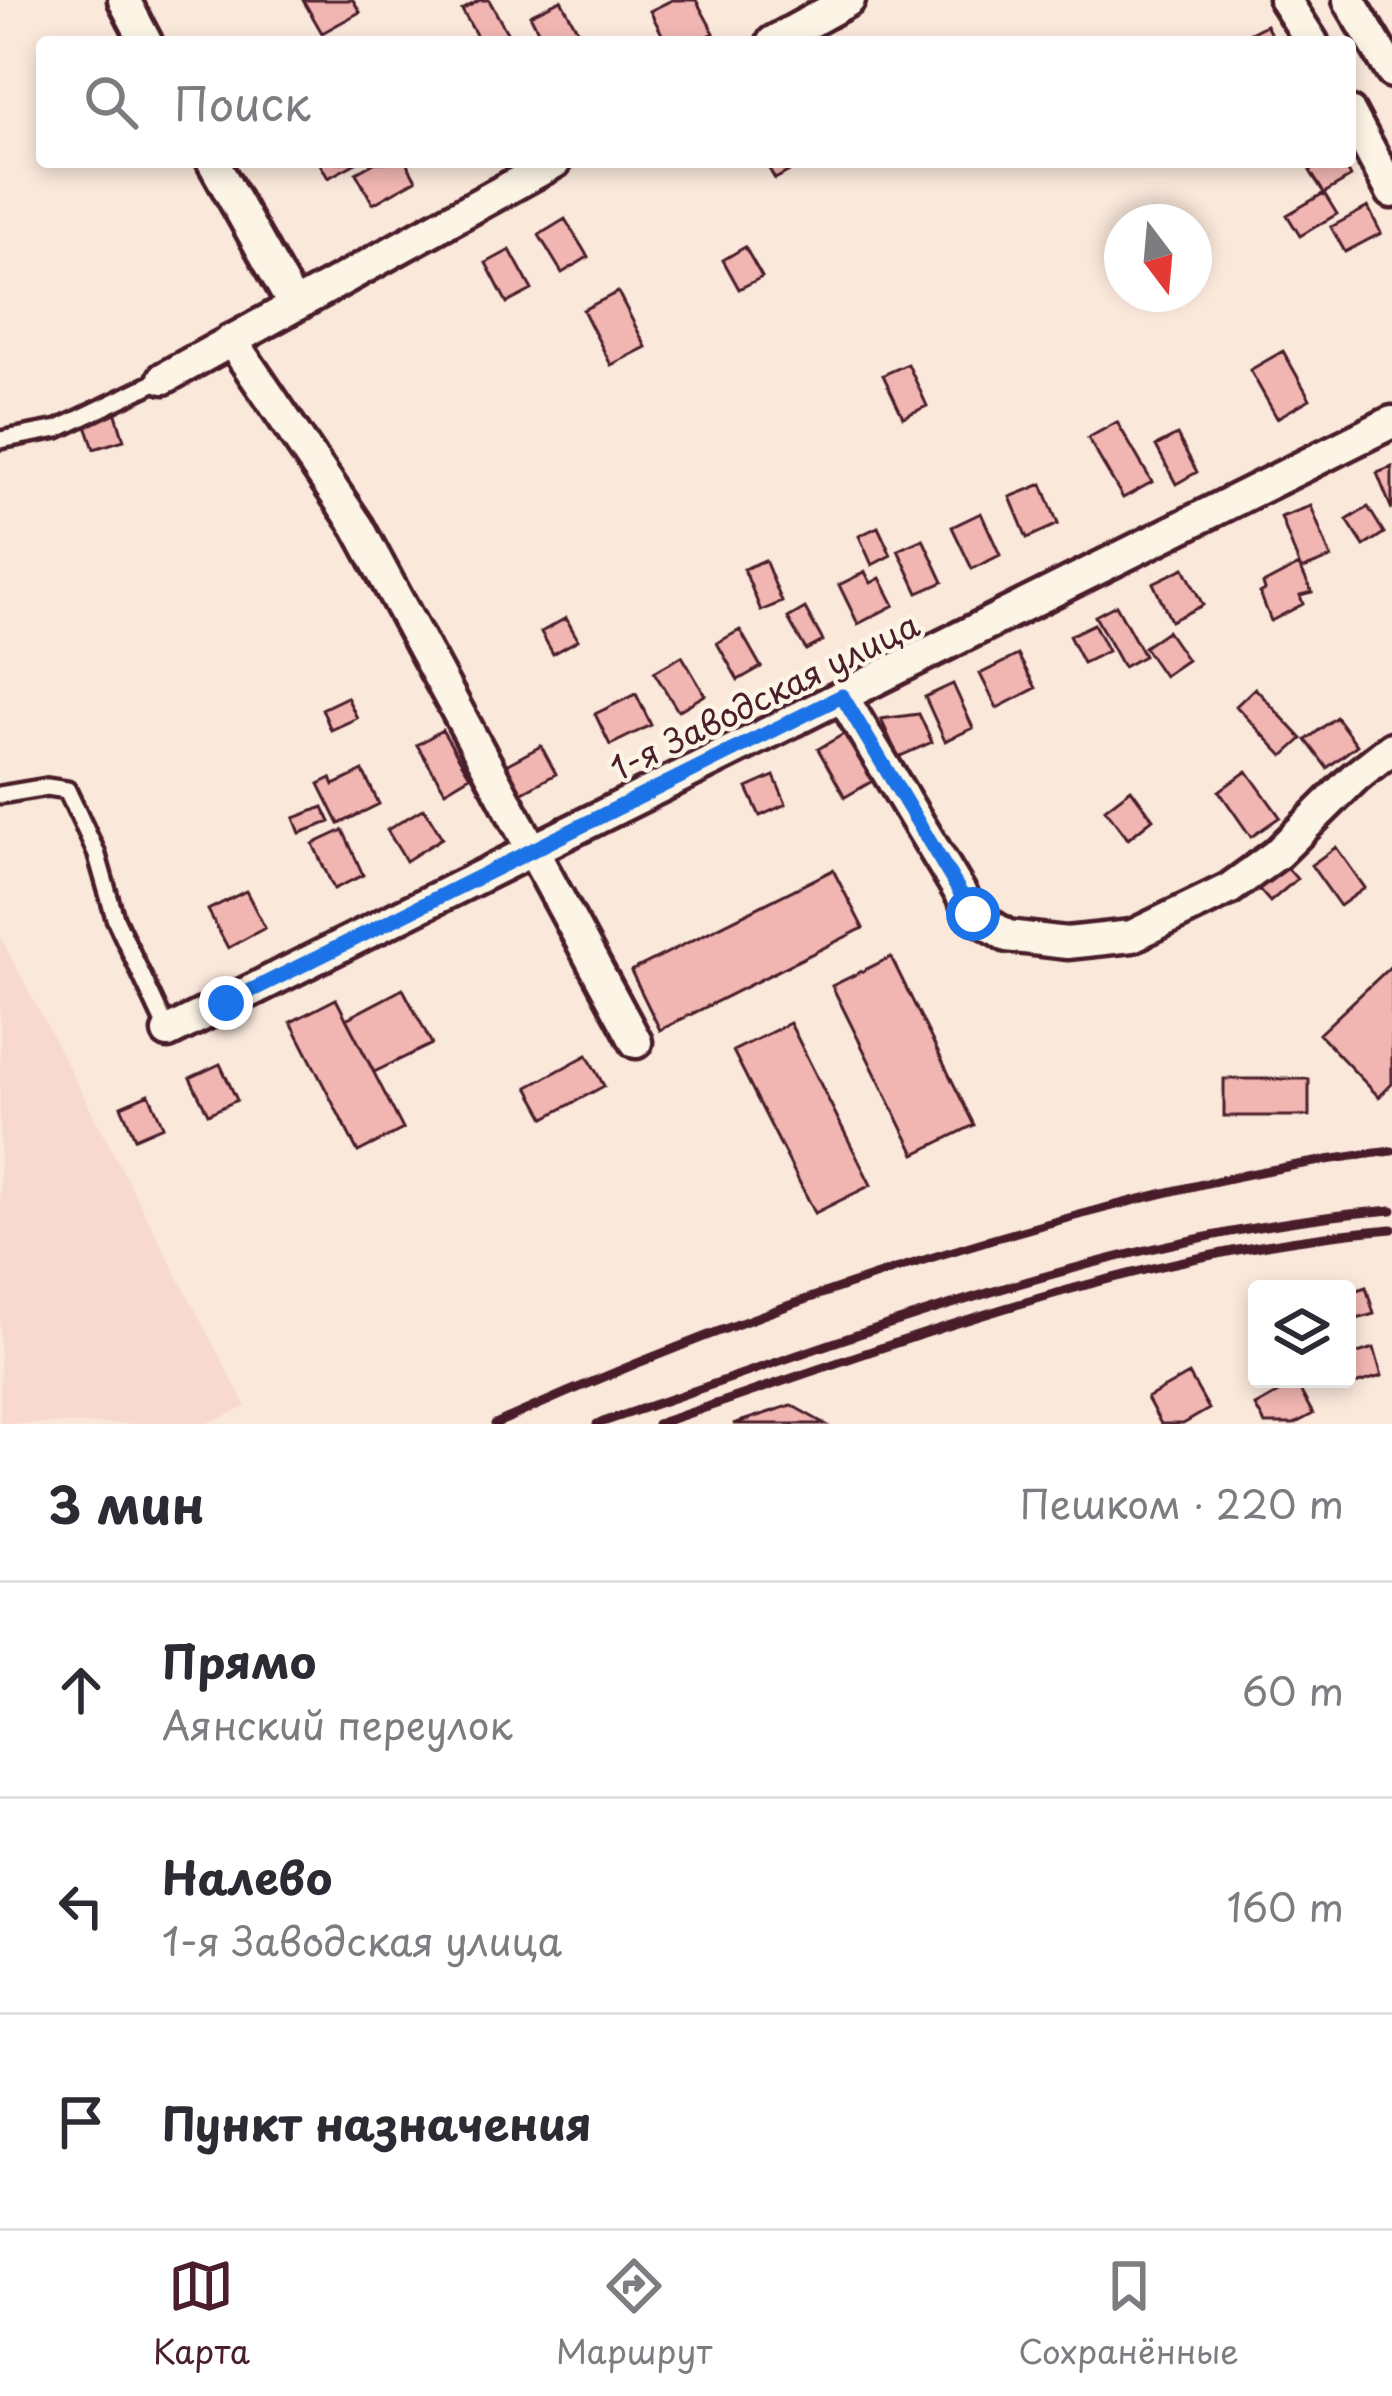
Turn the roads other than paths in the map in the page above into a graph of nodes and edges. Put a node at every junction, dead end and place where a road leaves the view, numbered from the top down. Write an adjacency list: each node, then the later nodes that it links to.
1 (124, 0): 5 (street)
2 (849, 0): 6 (street)
3 (1285, 0): 7 (street)
4 (1349, 0): 8 (street)
5 (143, 36)
6 (784, 36)
7 (1308, 36)
8 (1392, 72)
9 (1356, 124): 12 (street)
10 (216, 168): 13 (street)
11 (544, 168): 13 (street)
12 (1392, 192)
13 (294, 306): 14 (street)
14 (231, 340): 15 (street); 21 (street)
15 (164, 378): 17 (lane)
16 (1392, 422): 18 (street, 1-я Заводская улица)
17 (0, 440)
18 (842, 696): 19 (street); 21 (street, 1-я Заводская улица)
19 (1392, 748)
20 (0, 795): 22 (lane)
21 (532, 850): 22 (street, 1-я Заводская улица); 23 (street)
22 (168, 1032)
23 (636, 1042)

